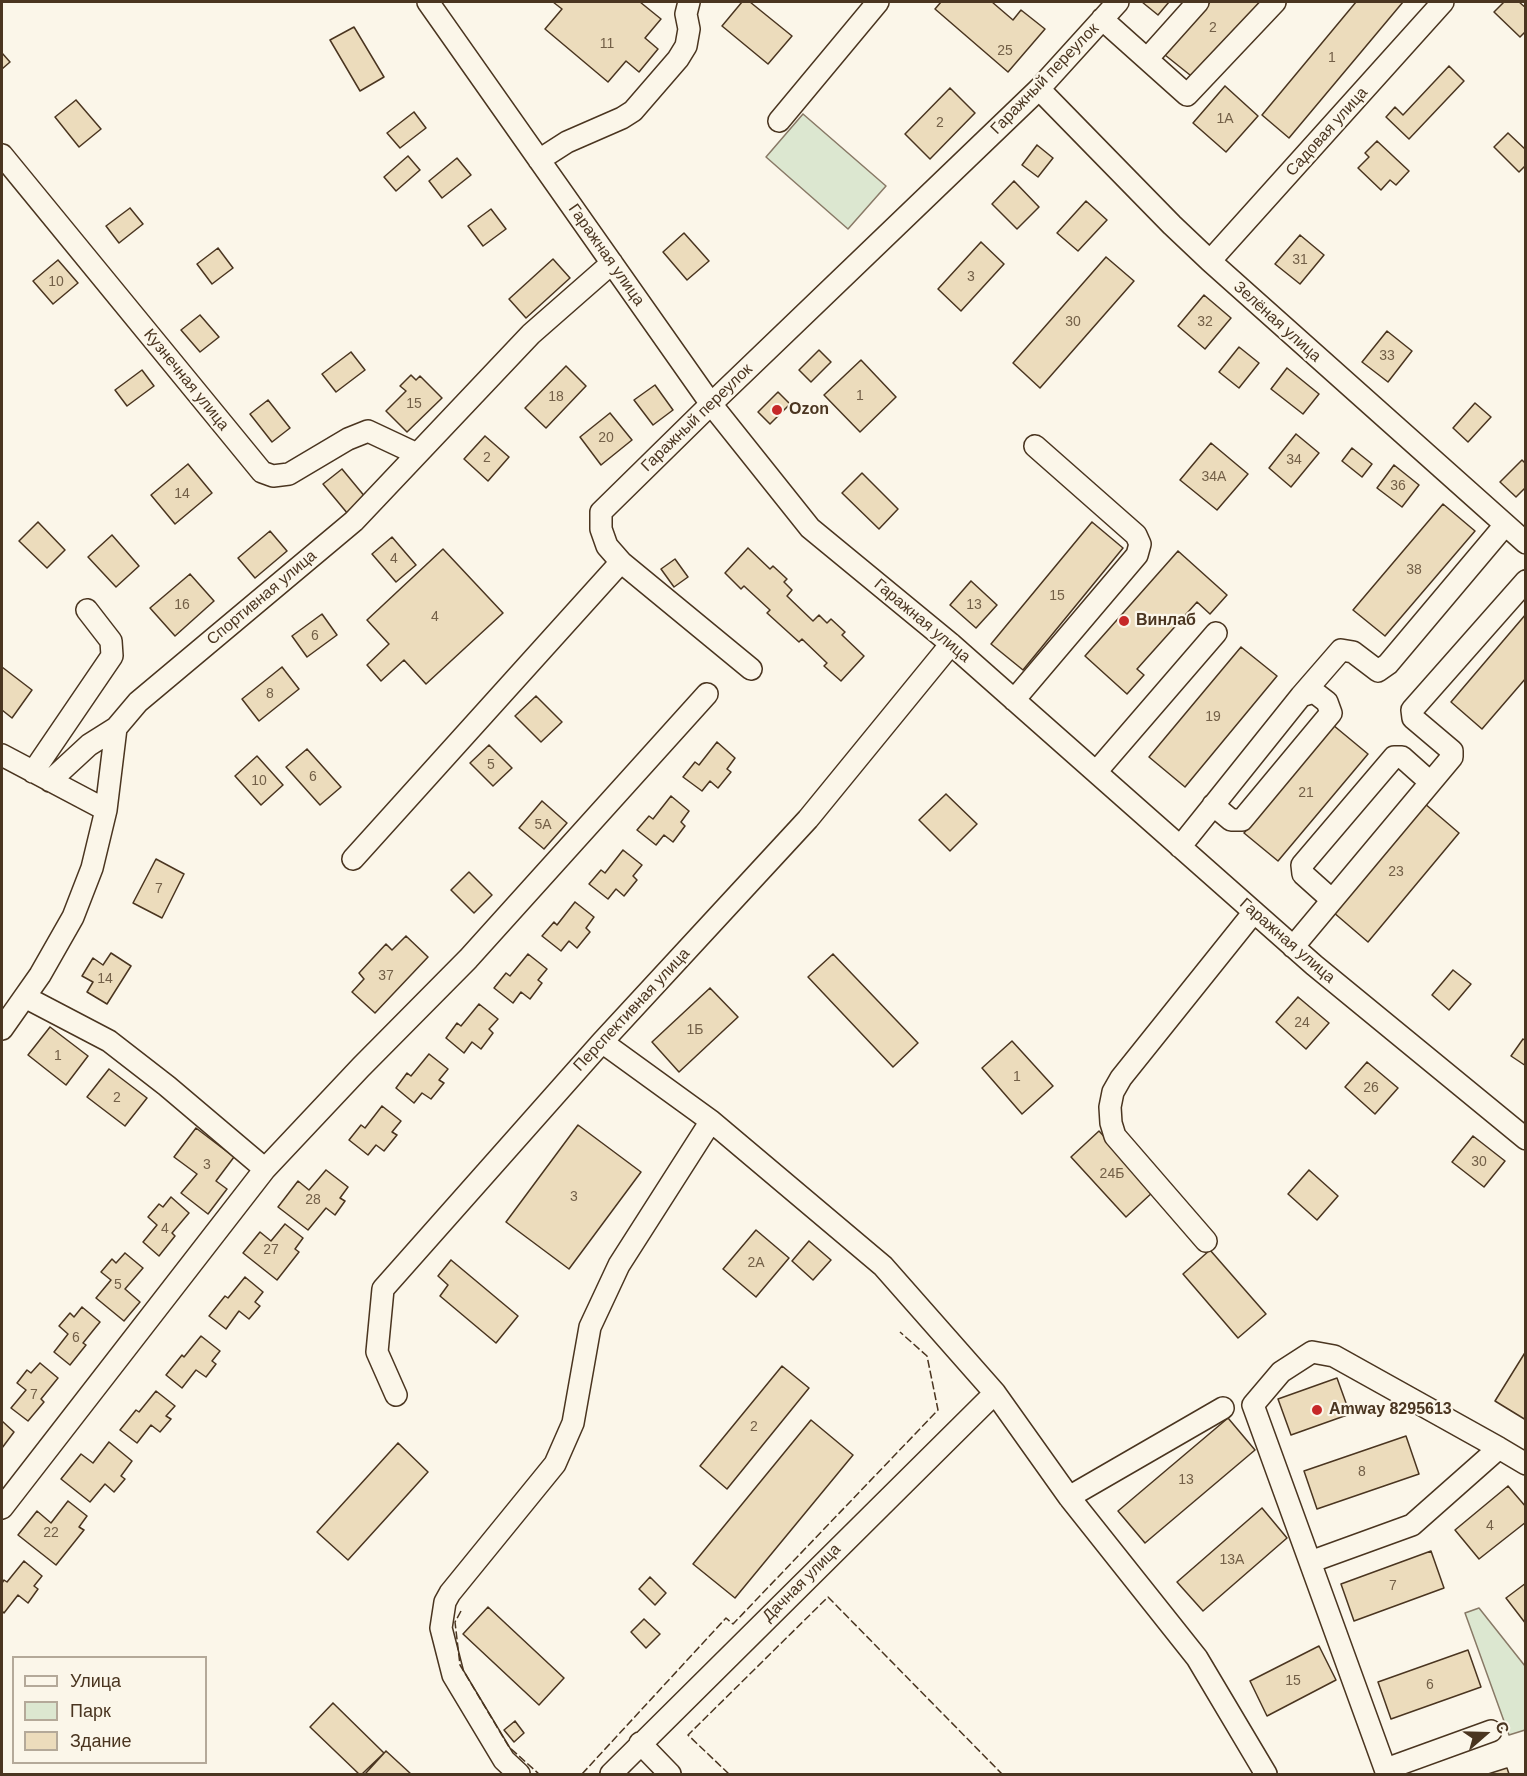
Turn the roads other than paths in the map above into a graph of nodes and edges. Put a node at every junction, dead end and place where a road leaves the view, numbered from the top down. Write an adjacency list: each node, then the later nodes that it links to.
1 (428, 2): 13 (street, Гаражная улица)
2 (689, 2): 13 (street)
3 (878, 2): 11 (street)
4 (1118, 2): 8 (street, Гаражный переулок)
5 (1198, 2): 9 (street)
6 (1275, 2): 9 (street)
7 (1443, 2): 14 (street, Садовая улица)
8 (1102, 19): 9 (street); 10 (street, Гаражный переулок)
9 (1147, 59)
10 (1040, 89): 14 (street, Зелёная улица); 16 (street, Гаражный переулок)
11 (779, 121)
12 (2, 155): 18 (street, Кузнечная улица)
13 (539, 160): 15 (street, Гаражная улица)
14 (1210, 261): 19 (street, Зелёная улица)
15 (612, 263): 16 (street, Гаражная улица); 18 (street, Спортивная улица)
16 (711, 404): 21 (street, Гаражный переулок); 25 (street, Гаражная улица)
17 (1035, 446): 29 (street)
18 (417, 454): 30 (street, Спортивная улица)
19 (1505, 525): 20 (street, Зелёная улица); 28 (street)
20 (1526, 543)
21 (621, 562): 26 (street); 38 (street)
22 (1526, 581): 34 (street)
23 (87, 610): 33 (street)
24 (1216, 633): 32 (street)
25 (951, 644): 29 (street, Гаражная улица); 44 (street, Перспективная улица)
26 (751, 669)
27 (707, 694): 47 (street)
28 (1301, 696): 35 (street); 35 (street)
29 (1014, 700): 32 (street, Гаражная улица)
30 (116, 728): 33 (street, Спортивная улица); 36 (street)
31 (2, 755): 33 (street)
32 (1096, 772): 37 (street, Гаражная улица)
33 (42, 776): 36 (street)
34 (1430, 782): 39 (street); 39 (street)
35 (1214, 805): 37 (street)
36 (106, 810): 42 (street)
37 (1180, 847): 40 (street, Гаражная улица)
38 (353, 860)
39 (1332, 900): 41 (street)
40 (1254, 912): 41 (street, Гаражная улица); 48 (street)
41 (1293, 947): 46 (street, Гаражная улица)
42 (25, 997): 43 (street); 47 (street)
43 (2, 1029)
44 (602, 1042): 45 (street); 50 (street, Перспективная улица)
45 (711, 1121): 49 (street); 60 (street)
46 (1526, 1139)
47 (265, 1169): 55 (street)
48 (1206, 1241)
49 (995, 1393): 54 (street); 58 (street, Дачная улица)
50 (396, 1395)
51 (1222, 1408): 54 (street)
52 (1499, 1448): 53 (street); 56 (street); 56 (street)
53 (1526, 1464)
54 (1069, 1497): 63 (street)
55 (2, 1508)
56 (1310, 1562): 59 (street)
57 (1491, 1731): 59 (street)
58 (640, 1743): 61 (street, Дачная улица); 62 (street)
59 (1387, 1772)
60 (519, 1774)
61 (611, 1774)
62 (670, 1774)
63 (1266, 1774)

